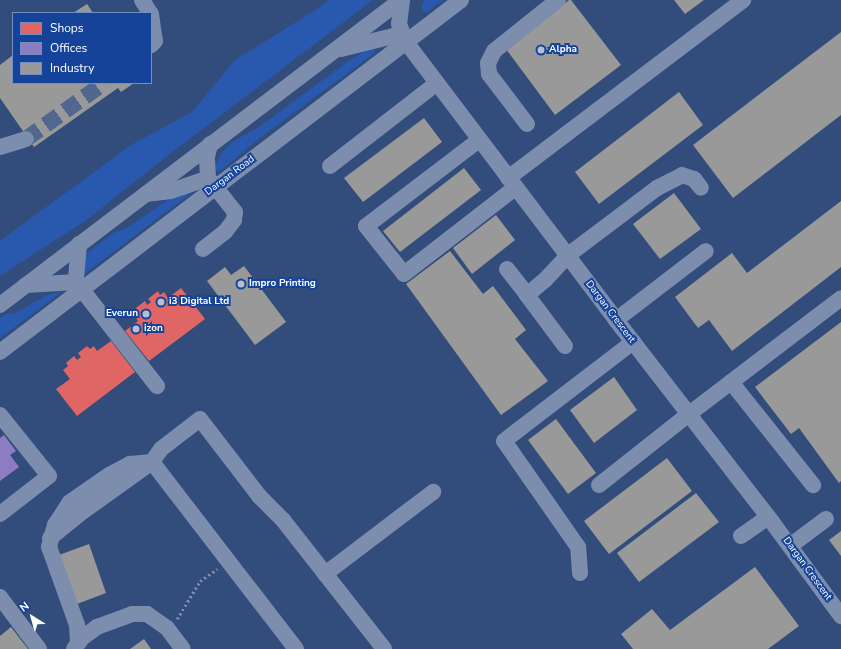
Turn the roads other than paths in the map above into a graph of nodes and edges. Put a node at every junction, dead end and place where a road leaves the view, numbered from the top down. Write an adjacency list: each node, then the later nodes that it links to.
1 (142, 0): 6 (street)
2 (401, 0): 8 (street); 10 (street)
3 (461, 0): 8 (street, Dargan Road)
4 (558, 0): 12 (street)
5 (743, 0): 19 (street)
6 (150, 12)
7 (152, 20): 9 (street)
8 (404, 38): 10 (street); 11 (street, Dargan Crescent); 18 (street, Dargan Road)
9 (152, 44)
10 (332, 52): 15 (street)
11 (436, 83): 14 (street, Dargan Crescent); 17 (street)
12 (527, 124)
13 (26, 139): 16 (street)
14 (479, 140): 19 (street, Dargan Crescent); 19 (street)
15 (210, 144): 18 (street); 21 (street)
16 (0, 147)
17 (330, 166)
18 (212, 183): 21 (street); 23 (street); 28 (street, Dargan Road)
19 (511, 183): 25 (street, Dargan Crescent)
20 (701, 188): 25 (street)
21 (145, 194): 22 (street)
22 (79, 244): 27 (street); 28 (street)
23 (203, 249)
24 (706, 251): 32 (street)
25 (567, 256): 29 (street); 32 (street, Dargan Crescent)
26 (507, 269): 29 (street)
27 (26, 285): 28 (street); 31 (street)
28 (79, 285): 35 (street, Dargan Road); 37 (street)
29 (527, 295): 34 (street)
30 (841, 298): 36 (street)
31 (0, 305)
32 (616, 320): 33 (street, Dargan Crescent)
33 (633, 342): 38 (street, Dargan Crescent); 49 (street)
34 (565, 346)
35 (0, 352)
36 (731, 382): 38 (street); 42 (street)
37 (157, 386)
38 (689, 414): 41 (street); 45 (street, Dargan Crescent)
39 (0, 415): 44 (street)
40 (152, 462): 50 (street); 53 (street); 56 (street)
41 (599, 485)
42 (813, 485)
43 (432, 492): 50 (street)
44 (0, 514)
45 (768, 517): 47 (street); 48 (street, Dargan Crescent)
46 (826, 519): 48 (street)
47 (741, 536)
48 (790, 546): 52 (street, Dargan Crescent)
49 (580, 573)
50 (326, 574): 57 (street)
51 (0, 597): 54 (street)
52 (839, 610)
53 (76, 646): 55 (street)
54 (39, 649)
55 (183, 649)
56 (296, 649)
57 (384, 649)

